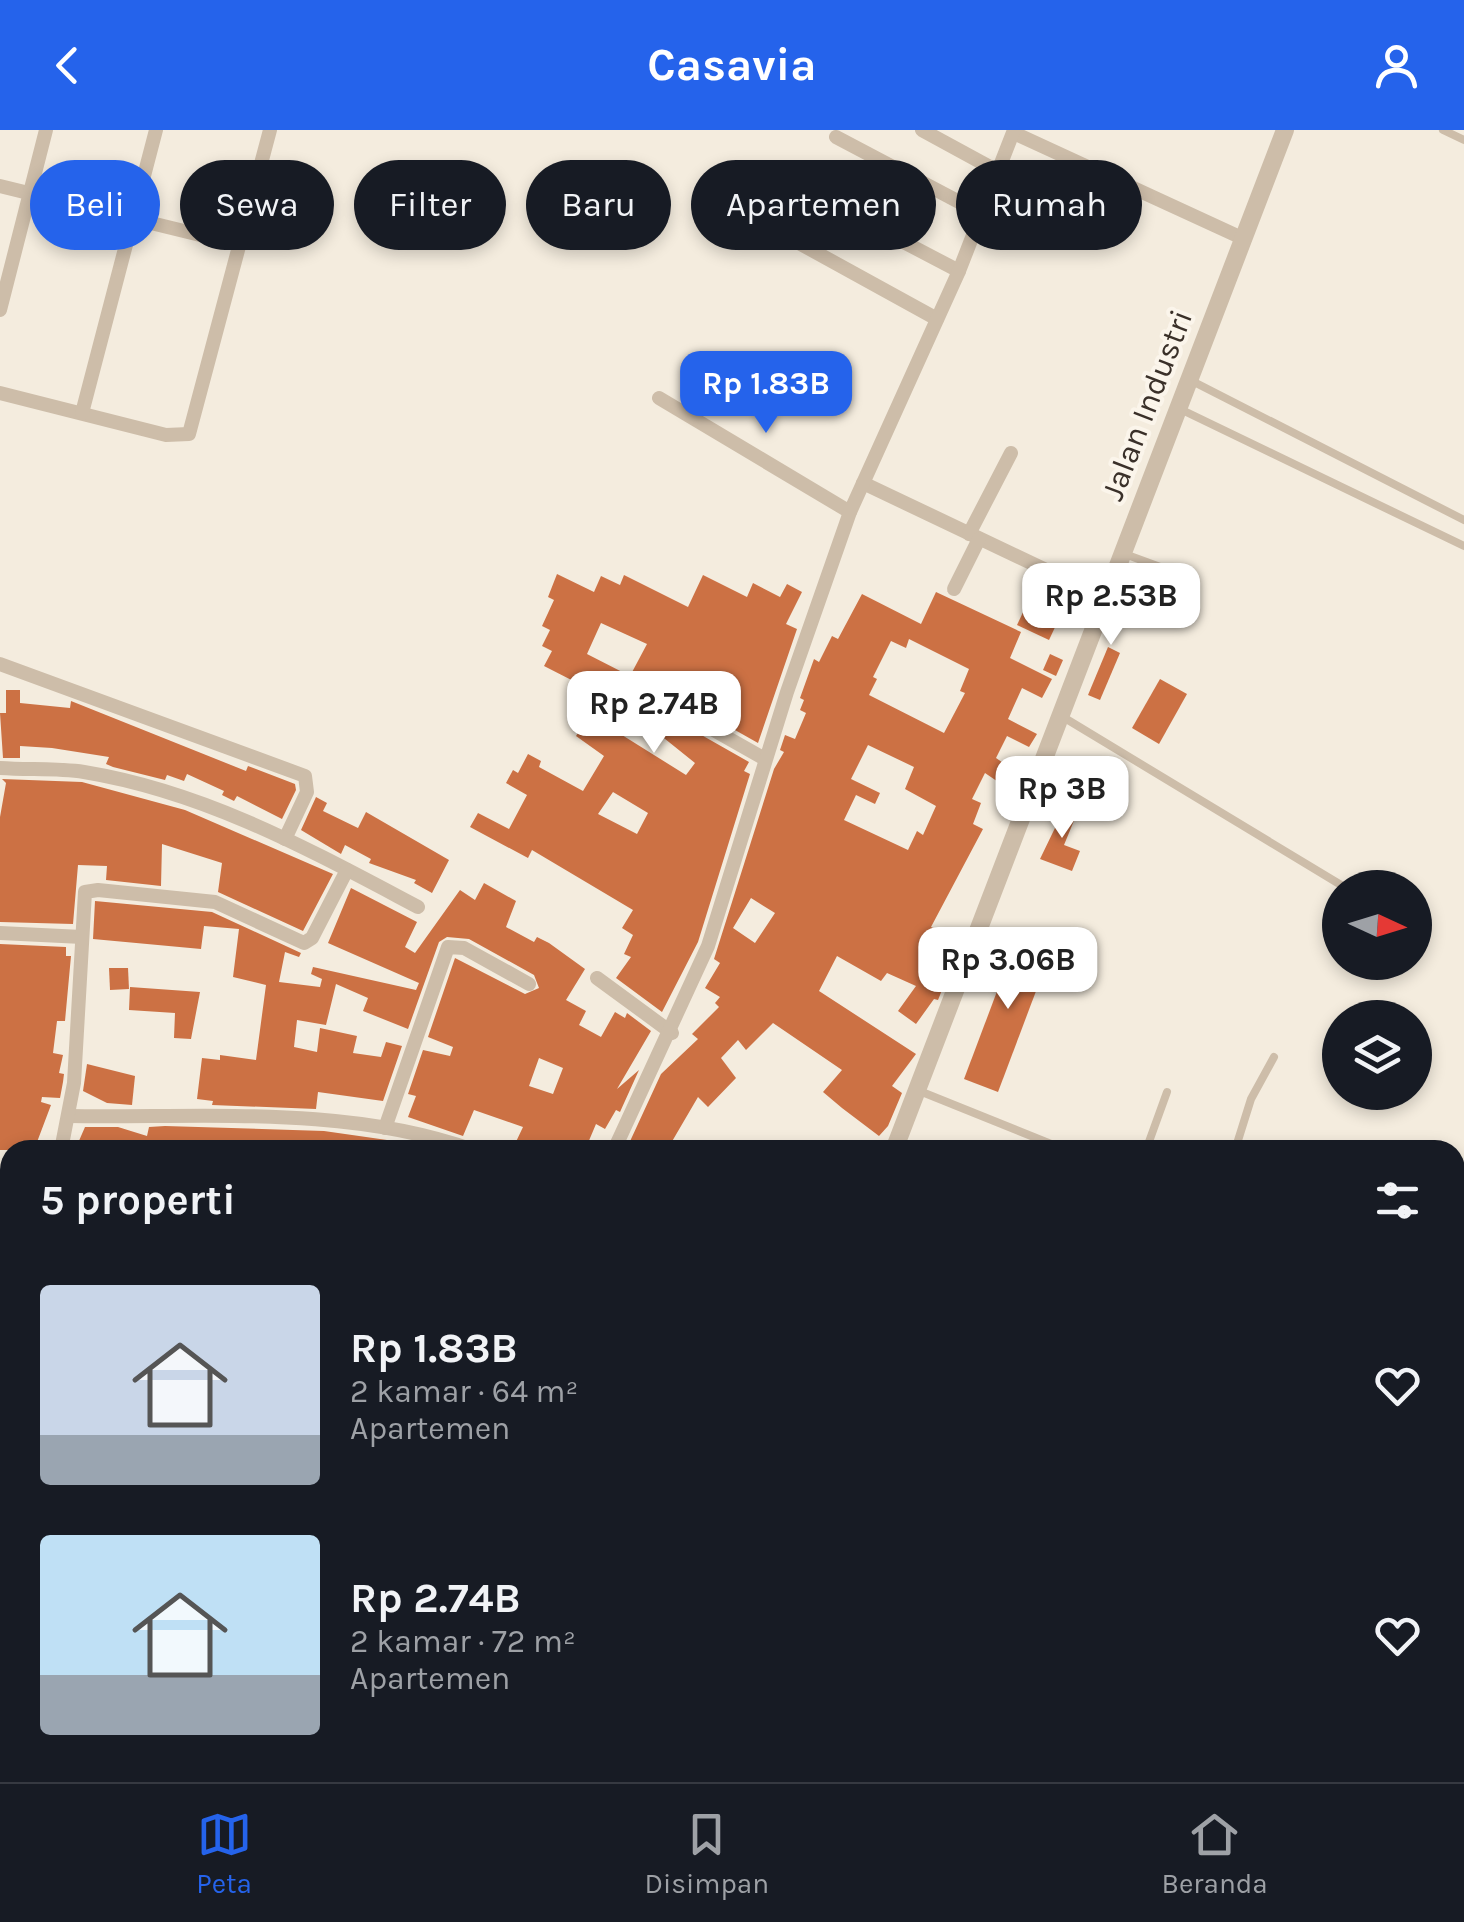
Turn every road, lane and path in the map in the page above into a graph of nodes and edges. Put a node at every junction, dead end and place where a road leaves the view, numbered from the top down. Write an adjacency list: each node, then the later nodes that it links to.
1 (46, 130): 10 (street)
2 (156, 130): 11 (street)
3 (270, 130): 12 (street)
4 (922, 130): 13 (street)
5 (1285, 130): 18 (street, Jalan Industri)
6 (1443, 130): 9 (lane)
7 (1014, 131): 14 (street); 18 (street)
8 (836, 137): 17 (street)
9 (1464, 140)
10 (38, 160)
11 (148, 160)
12 (261, 160)
13 (977, 160)
14 (1003, 160)
15 (0, 186): 16 (street)
16 (30, 193): 25 (street)
17 (956, 200)
18 (1242, 238): 27 (street, Jalan Industri)
19 (124, 250): 31 (street)
20 (235, 250): 31 (street)
21 (812, 250): 26 (street)
22 (919, 250): 24 (street)
23 (967, 250): 24 (street)
24 (959, 271): 26 (street)
25 (0, 310)
26 (937, 319): 33 (street)
27 (1191, 381): 30 (street, Jalan Industri); 35 (lane)
28 (0, 394): 31 (street)
29 (659, 398): 34 (street)
30 (1180, 409): 37 (lane); 38 (street, Jalan Industri)
31 (82, 413)
32 (1011, 453): 36 (street)
33 (863, 483): 34 (street); 36 (street)
34 (850, 512): 45 (street)
35 (1464, 520)
36 (974, 536): 40 (street); 41 (street)
37 (1464, 546)
38 (1122, 553): 39 (lane); 41 (street, Jalan Industri)
39 (1193, 579)
40 (954, 589)
41 (1105, 598): 44 (street, Jalan Industri)
42 (0, 664): 47 (street)
43 (636, 686): 45 (street)
44 (1061, 716): 49 (lane); 57 (street, Jalan Industri)
45 (766, 759): 55 (street)
46 (0, 768): 47 (street)
47 (285, 839): 48 (street)
48 (347, 870): 50 (street); 52 (street)
49 (1322, 874)
50 (418, 907)
51 (0, 933): 52 (street)
52 (82, 937): 59 (street)
53 (597, 978): 55 (street)
54 (528, 984): 60 (street)
55 (672, 1033): 63 (street)
56 (1274, 1057): 67 (lane)
57 (917, 1090): 64 (street, Jalan Industri); 65 (lane)
58 (1167, 1092): 66 (lane)
59 (70, 1116): 60 (street); 61 (street)
60 (385, 1128): 62 (street)
61 (64, 1140)
62 (433, 1140)
63 (619, 1140)
64 (898, 1140)
65 (1041, 1140)
66 (1150, 1140)
67 (1239, 1140)

